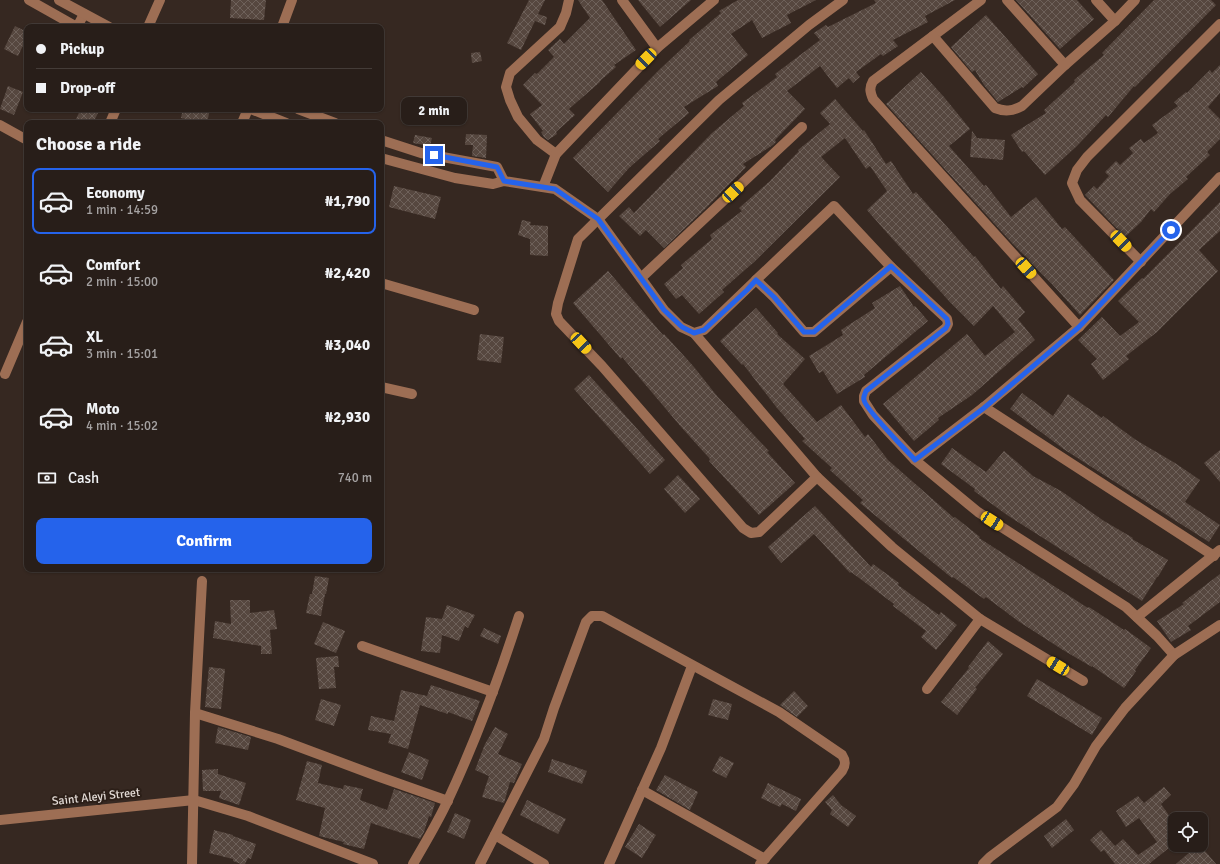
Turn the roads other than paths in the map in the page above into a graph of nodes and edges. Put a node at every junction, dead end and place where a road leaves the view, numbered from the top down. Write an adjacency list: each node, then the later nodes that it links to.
1 (29, 0): 15 (street)
2 (59, 0): 13 (street)
3 (160, 0): 18 (street)
4 (292, 0): 19 (street)
5 (569, 0): 32 (street)
6 (622, 0): 22 (street)
7 (714, 0): 22 (street)
8 (843, 0): 37 (street)
9 (981, 0): 21 (street)
10 (1007, 0): 23 (street)
11 (1096, 0): 14 (street)
12 (1135, 0): 14 (street)
13 (84, 14): 16 (street); 17 (street)
14 (1115, 21): 23 (street)
15 (72, 24)
16 (79, 24)
17 (103, 24)
18 (149, 24)
19 (283, 24)
20 (1220, 24): 38 (street)
21 (933, 36): 23 (street); 44 (street)
22 (657, 48): 32 (street)
23 (1065, 65)
24 (257, 112): 26 (street)
25 (306, 112): 27 (street)
26 (278, 120)
27 (327, 120)
28 (0, 125): 30 (street)
29 (802, 127): 40 (street)
30 (24, 138)
31 (384, 141): 35 (street)
32 (556, 154): 36 (street)
33 (384, 159): 35 (street)
34 (1220, 177): 38 (street)
35 (504, 181): 36 (street)
36 (543, 187): 37 (street)
37 (598, 219): 40 (street); 52 (street)
38 (1141, 262): 44 (street)
39 (891, 266): 41 (street); 41 (street); 51 (street)
40 (641, 278): 46 (street)
41 (756, 280): 46 (street)
42 (384, 284): 43 (street)
43 (474, 310)
44 (1079, 327): 50 (street)
45 (24, 329): 47 (street)
46 (694, 333): 52 (street)
47 (5, 374)
48 (384, 387): 49 (street)
49 (412, 394)
50 (984, 408): 51 (street); 53 (street)
51 (915, 460): 56 (street)
52 (817, 477): 57 (street)
53 (1217, 553): 56 (street)
54 (202, 581): 65 (street)
55 (519, 616): 64 (street)
56 (1137, 617): 60 (street)
57 (980, 619): 62 (street); 63 (street)
58 (1220, 625): 60 (street)
59 (362, 646): 64 (street)
60 (1174, 655): 78 (street)
61 (692, 666): 66 (street); 70 (street); 71 (street)
62 (1084, 681)
63 (927, 689)
64 (493, 692): 68 (street)
65 (195, 713): 67 (street); 68 (street)
66 (642, 790): 71 (street); 77 (street)
67 (194, 800): 69 (street, Saint Aleyi Street); 72 (street); 73 (street)
68 (448, 801): 74 (street)
69 (0, 820)
70 (495, 835): 75 (street); 76 (street)
71 (763, 862)
72 (192, 864)
73 (373, 864)
74 (413, 864)
75 (480, 864)
76 (544, 864)
77 (609, 864)
78 (983, 864)

